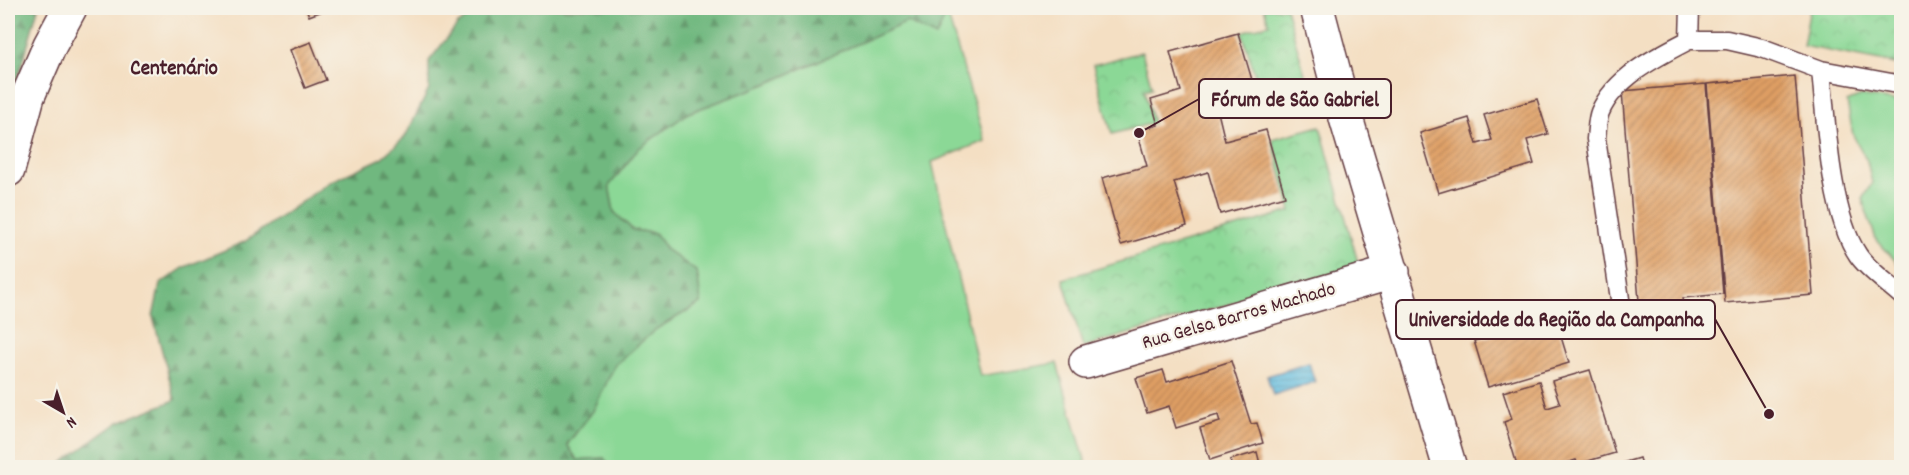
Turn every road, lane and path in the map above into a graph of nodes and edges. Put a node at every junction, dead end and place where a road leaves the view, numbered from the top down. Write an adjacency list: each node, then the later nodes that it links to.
1 (70, 8): 7 (street)
2 (1317, 8): 8 (street)
3 (1690, 8): 4 (lane)
4 (1689, 40): 5 (lane); 10 (lane)
5 (1821, 70): 6 (lane); 9 (lane)
6 (1902, 85)
7 (8, 170)
8 (1393, 272): 11 (street, Rua Gelsa Barros Machado); 13 (street)
9 (1902, 296)
10 (1623, 319)
11 (1086, 362)
12 (1902, 465): 14 (path)
13 (1450, 468)
14 (1798, 468)

